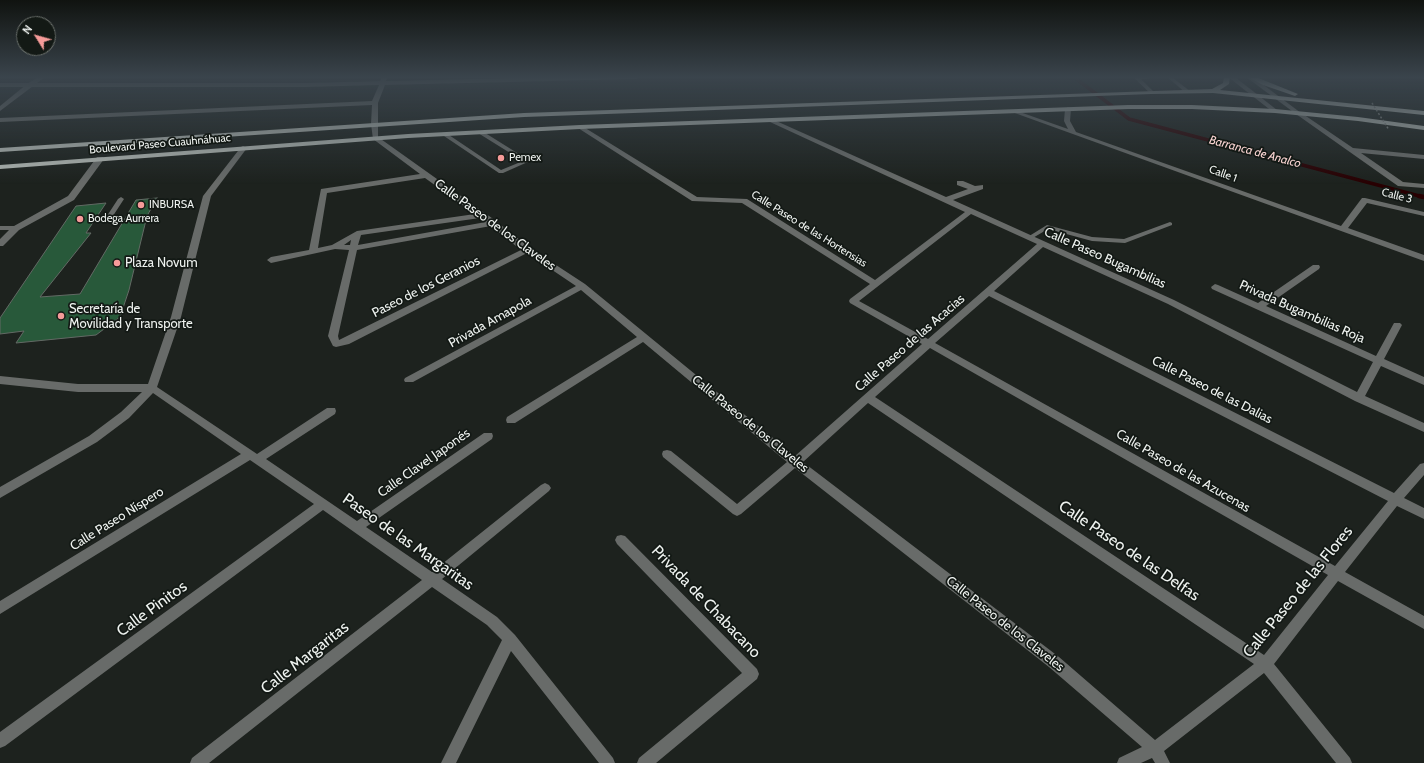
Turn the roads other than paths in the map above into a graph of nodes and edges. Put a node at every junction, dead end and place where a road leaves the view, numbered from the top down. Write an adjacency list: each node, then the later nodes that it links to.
1 (163, 113): 11 (street)
2 (375, 113): 14 (street)
3 (589, 113): 12 (main road, Boulevard Paseo Cuauhnáhuac)
4 (999, 113): 13 (main road, Boulevard Paseo Cuauhnáhuac)
5 (1017, 113): 18 (street, Calle 1)
6 (1068, 113): 18 (street)
7 (1293, 113): 8 (main road, Boulevard Paseo Cuauhnáhuac)
8 (1298, 113): 10 (main road, Boulevard Paseo Cuauhnáhuac); 24 (street)
9 (1353, 113): 10 (main road)
10 (1358, 119): 16 (main road, Boulevard Paseo Cuauhnáhuac)
11 (0, 120)
12 (443, 120): 14 (main road, Boulevard Paseo Cuauhnáhuac); 20 (main road)
13 (772, 121): 15 (main road, Boulevard Paseo Cuauhnáhuac); 32 (street, Calle Paseo Bugambilias)
14 (374, 124): 21 (street); 23 (main road, Boulevard Paseo Cuauhnáhuac)
15 (580, 127): 17 (main road, Boulevard Paseo Cuauhnáhuac); 53 (street, Calle Paseo de las Hortensias)
16 (1424, 128)
17 (480, 132): 19 (main road, Boulevard Paseo Cuauhnáhuac); 19 (lane)
18 (1073, 132): 41 (street, Calle 1)
19 (444, 134): 20 (main road, Boulevard Paseo Cuauhnáhuac)
20 (408, 136): 21 (main road, Boulevard Paseo Cuauhnáhuac)
21 (375, 138): 22 (main road, Boulevard Paseo Cuauhnáhuac); 28 (street, Calle Paseo de los Claveles)
22 (243, 148): 26 (main road, Boulevard Paseo Cuauhnáhuac); 65 (street)
23 (0, 150)
24 (1351, 150): 25 (street); 30 (street)
25 (1424, 157)
26 (100, 159): 27 (main road, Boulevard Paseo Cuauhnáhuac); 40 (street)
27 (0, 167)
28 (427, 175): 35 (street, Calle Paseo de los Claveles); 49 (street)
29 (960, 183): 32 (street)
30 (1424, 186)
31 (121, 199): 36 (lane)
32 (946, 200): 33 (street, Calle Paseo Bugambilias)
33 (971, 211): 43 (street, Calle Paseo Bugambilias); 53 (street)
34 (1424, 214): 41 (street, Calle 3)
35 (482, 215): 37 (street, Calle Paseo de los Claveles); 42 (street)
36 (106, 222)
37 (493, 223): 47 (street); 48 (street, Calle Paseo de los Claveles)
38 (1170, 224): 43 (lane)
39 (0, 228): 40 (street)
40 (16, 228): 44 (street)
41 (1343, 229): 50 (street, Calle 1)
42 (357, 233): 46 (street); 47 (street)
43 (1029, 238): 45 (street, Calle Paseo Bugambilias)
44 (0, 244)
45 (1042, 244): 56 (street, Calle Paseo de las Acacias); 67 (street, Calle Paseo Bugambilias)
46 (335, 247): 47 (street); 49 (street)
47 (354, 248): 48 (street, Paseo de los Geranios)
48 (527, 250): 54 (street, Calle Paseo de los Claveles)
49 (312, 252): 51 (street)
50 (1424, 258)
51 (271, 260)
52 (1316, 267): 57 (street)
53 (876, 284): 60 (street, Calle Paseo de las Azucenas)
54 (582, 286): 59 (street, Calle Paseo de los Claveles); 63 (street, Privada Amapola)
55 (1215, 287): 57 (street, Privada Bugambilias Roja)
56 (988, 292): 60 (street, Calle Paseo de las Acacias); 78 (street, Calle Paseo de las Dalias)
57 (1259, 307): 61 (street, Privada Bugambilias Roja)
58 (1397, 325): 61 (street)
59 (644, 337): 69 (street); 74 (street, Calle Paseo de los Claveles)
60 (929, 343): 66 (street, Calle Paseo de las Acacias); 83 (street, Calle Paseo de las Azucenas)
61 (1379, 361): 64 (street, Privada Bugambilias Roja); 67 (street)
62 (0, 380): 65 (street)
63 (410, 380)
64 (1424, 381)
65 (152, 388): 73 (street, Paseo de las Margaritas); 77 (street)
66 (867, 397): 74 (street, Calle Paseo de las Acacias); 88 (street, Calle Paseo de las Delfas)
67 (1360, 398): 70 (street, Calle Paseo Bugambilias)
68 (331, 411): 73 (street, Calle Paseo Níspero)
69 (511, 420)
70 (1424, 428)
71 (488, 436): 81 (street, Calle Clavel Japonés)
72 (667, 454): 74 (street, Calle Paseo de las Acacias)
73 (252, 457): 79 (street, Paseo de las Margaritas); 85 (street, Calle Paseo Níspero)
74 (795, 462): 90 (street, Calle Paseo de los Claveles)
75 (1424, 467): 78 (street, Calle Paseo de las Flores)
76 (545, 488): 84 (street, Calle Margaritas)
77 (0, 493)
78 (1396, 499): 80 (street, Calle Paseo de las Dalias); 83 (street, Calle Paseo de las Flores)
79 (323, 504): 81 (street, Paseo de las Margaritas); 89 (street, Calle Pinitos)
80 (1424, 514)
81 (357, 527): 84 (street, Paseo de las Margaritas)
82 (621, 540): 94 (street, Privada de Chabacano)
83 (1336, 574): 86 (street, Calle Paseo de las Azucenas); 88 (street, Calle Paseo de las Flores)
84 (433, 579): 87 (street, Paseo de las Margaritas); 91 (street, Calle Margaritas)
85 (0, 608)
86 (1424, 623)
87 (510, 639): 92 (street); 93 (street, Paseo de las Margaritas)
88 (1265, 664): 90 (street, Calle Paseo de las Flores); 97 (street, Calle Paseo de las Delfas)
89 (0, 741)
90 (1155, 749): 95 (street, Calle Paseo de las Flores); 96 (street, Calle Paseo de los Claveles)
91 (198, 763)
92 (448, 763)
93 (608, 763)
94 (644, 763)
95 (1124, 763)
96 (1163, 763)
97 (1345, 763)

